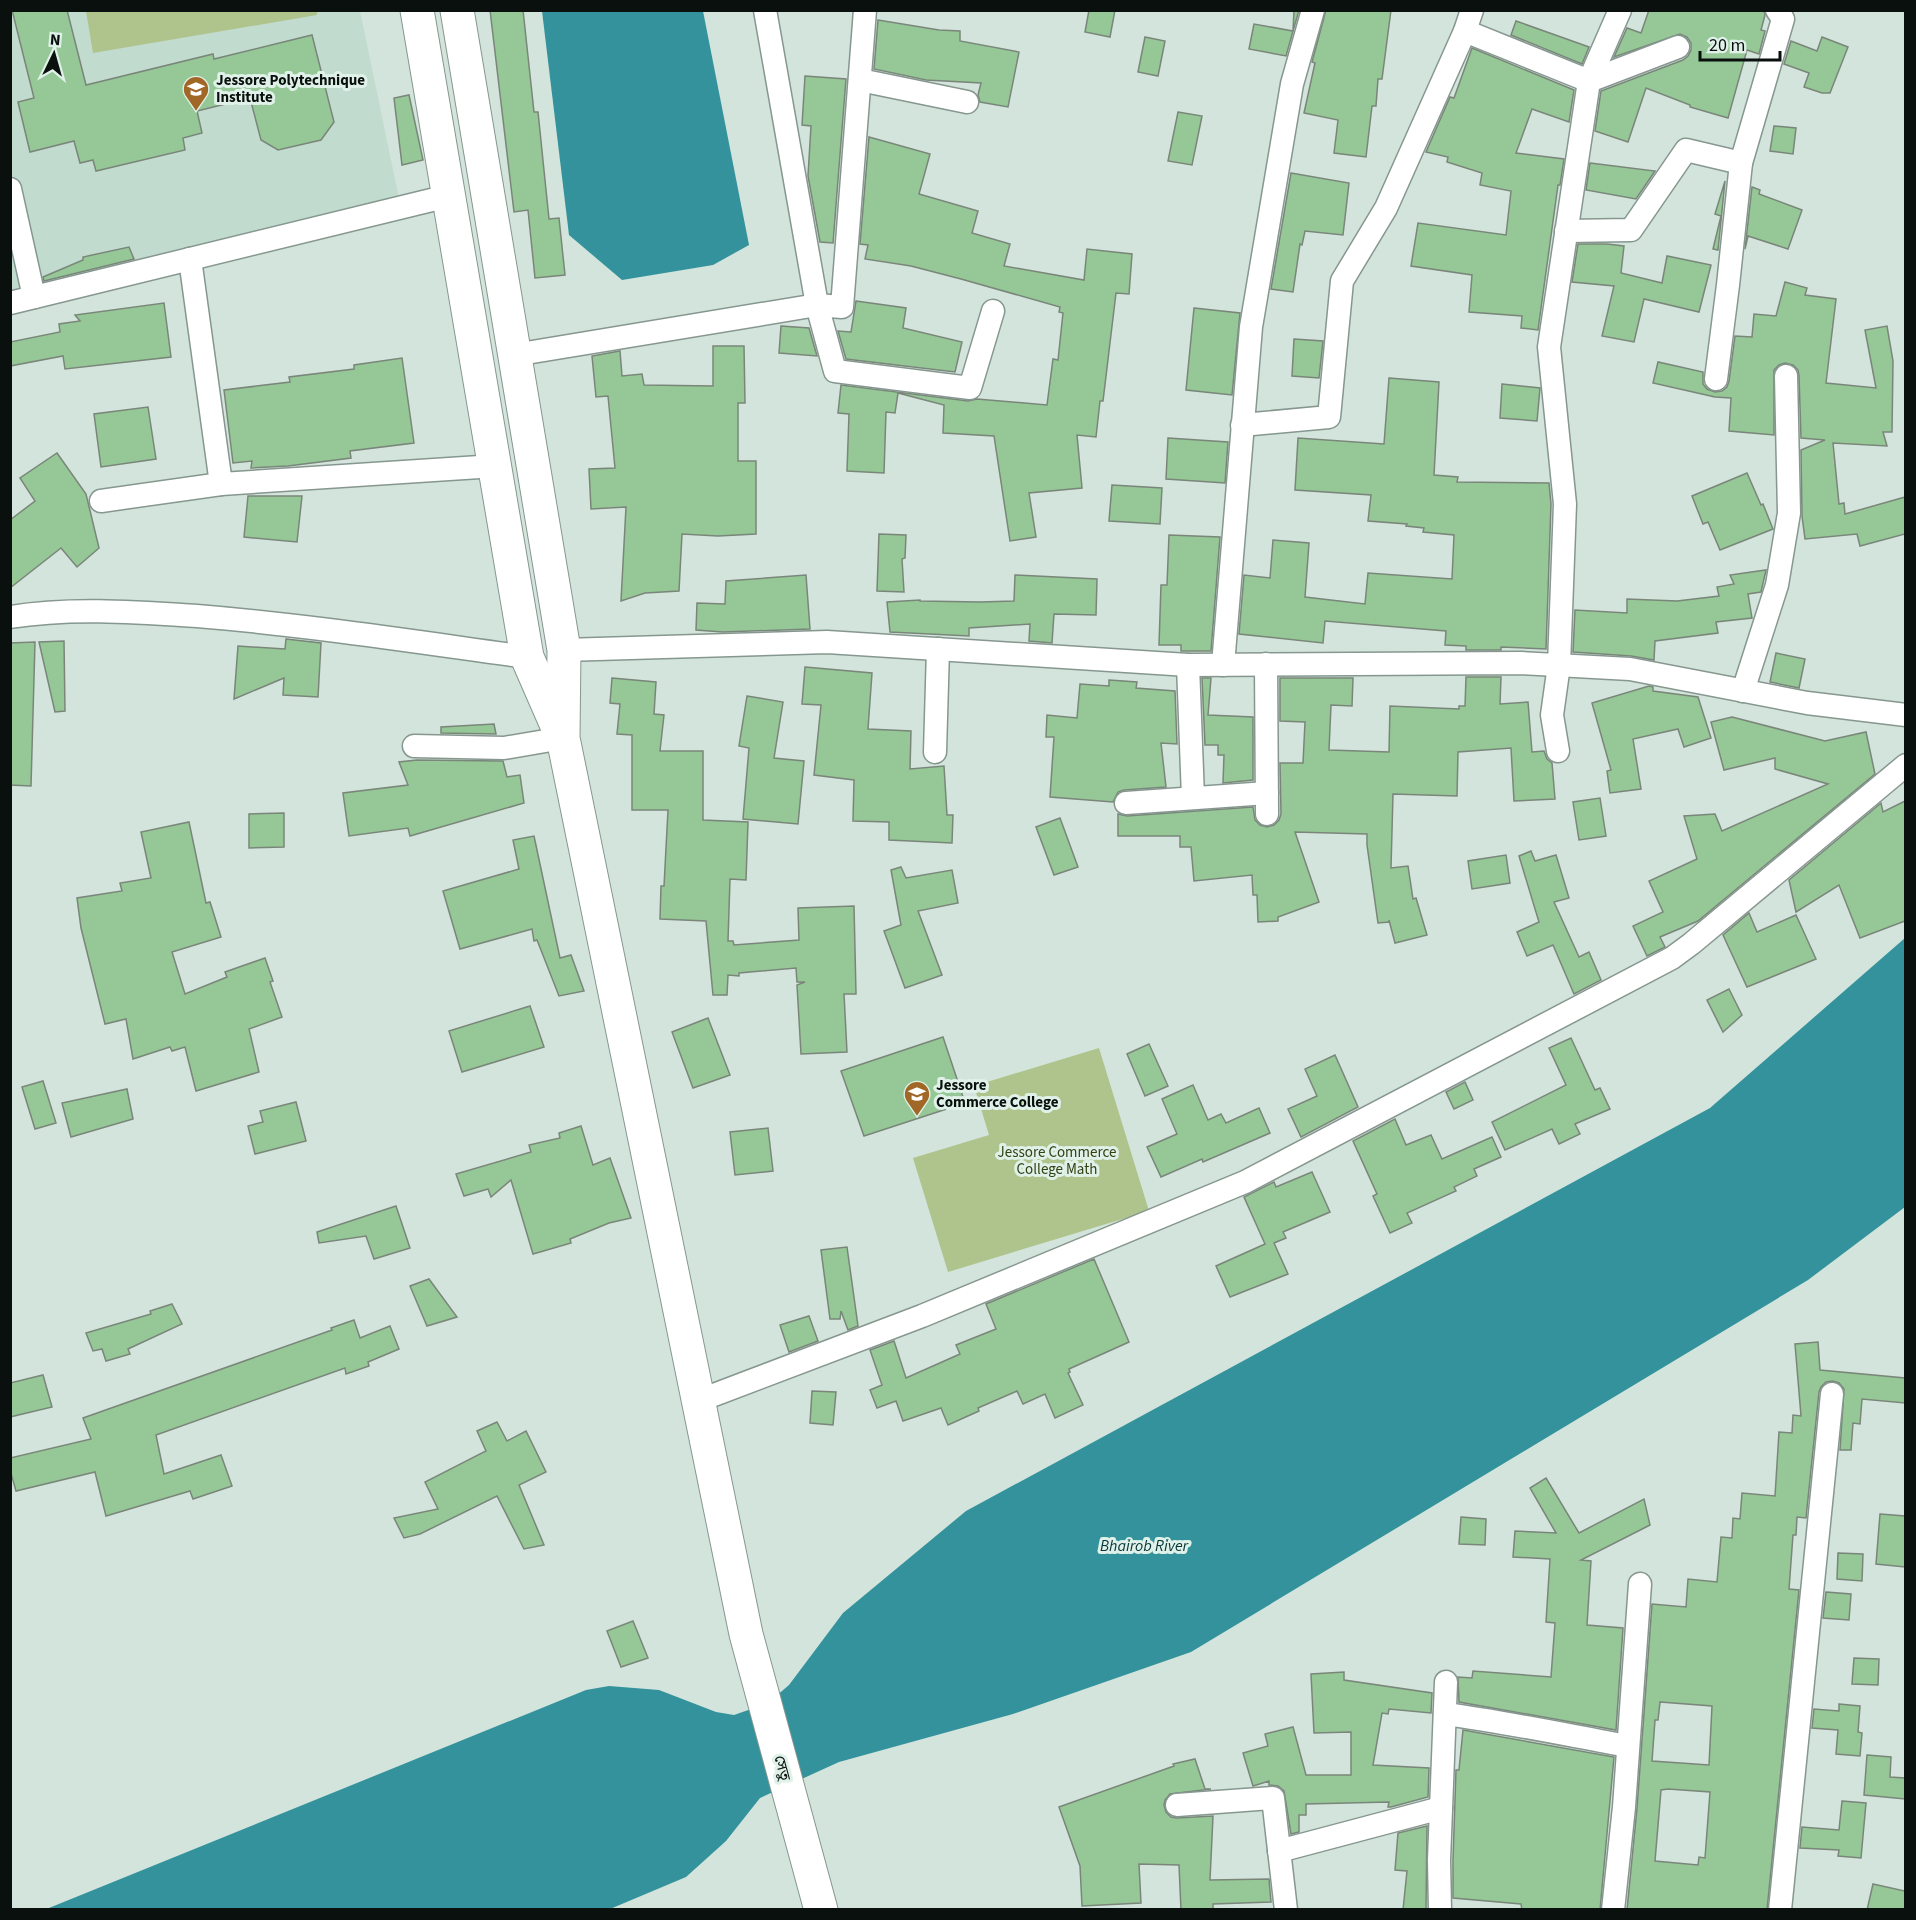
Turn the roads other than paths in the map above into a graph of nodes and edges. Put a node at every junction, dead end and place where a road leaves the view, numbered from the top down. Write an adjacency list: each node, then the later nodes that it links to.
1 (417, 10): 15 (highway)
2 (457, 10): 22 (highway)
3 (765, 10): 20 (street)
4 (865, 10): 10 (street)
5 (1313, 10): 25 (street)
6 (1620, 10): 11 (street)
7 (1777, 10): 13 (street)
8 (1468, 21): 11 (street); 25 (street)
9 (1678, 47): 11 (street)
10 (860, 80): 12 (street); 20 (street)
11 (1589, 81): 16 (street)
12 (967, 102)
13 (1741, 164): 16 (street); 24 (street)
14 (10, 189): 18 (street)
15 (448, 196): 17 (street); 26 (highway)
16 (1566, 231): 36 (street)
17 (190, 259): 18 (street); 27 (street)
18 (34, 297): 19 (street)
19 (10, 303)
20 (817, 305): 21 (street); 22 (street)
21 (993, 311)
22 (514, 355): 31 (highway)
23 (1786, 376): 37 (street)
24 (1716, 379)
25 (1242, 425): 35 (street)
26 (495, 466): 27 (street); 32 (highway)
27 (221, 484): 28 (street)
28 (101, 501)
29 (10, 617): 32 (street)
30 (938, 649): 31 (street); 34 (street); 42 (street)
31 (564, 650): 39 (highway)
32 (527, 657): 39 (highway)
33 (1266, 664): 35 (street); 36 (street); 44 (street)
34 (1188, 665): 35 (street); 44 (street)
35 (1223, 665)
36 (1560, 665): 37 (street); 41 (street)
37 (1743, 691): 38 (street)
38 (1905, 715)
39 (563, 738): 40 (street); 47 (highway, সেতু)
40 (414, 746)
41 (1558, 751)
42 (935, 752)
43 (1905, 765): 47 (street)
44 (1193, 798): 45 (street)
45 (1126, 803)
46 (1832, 1394): 59 (street)
47 (698, 1401): 55 (highway, সেতু)
48 (1640, 1584): 51 (street)
49 (1446, 1682): 50 (street)
50 (1445, 1714): 51 (street); 53 (street)
51 (1628, 1746): 58 (street)
52 (1177, 1805): 54 (street)
53 (1441, 1808): 54 (street); 57 (street)
54 (1279, 1851): 56 (street)
55 (820, 1906)
56 (1286, 1910)
57 (1440, 1910)
58 (1613, 1910)
59 (1780, 1910)

